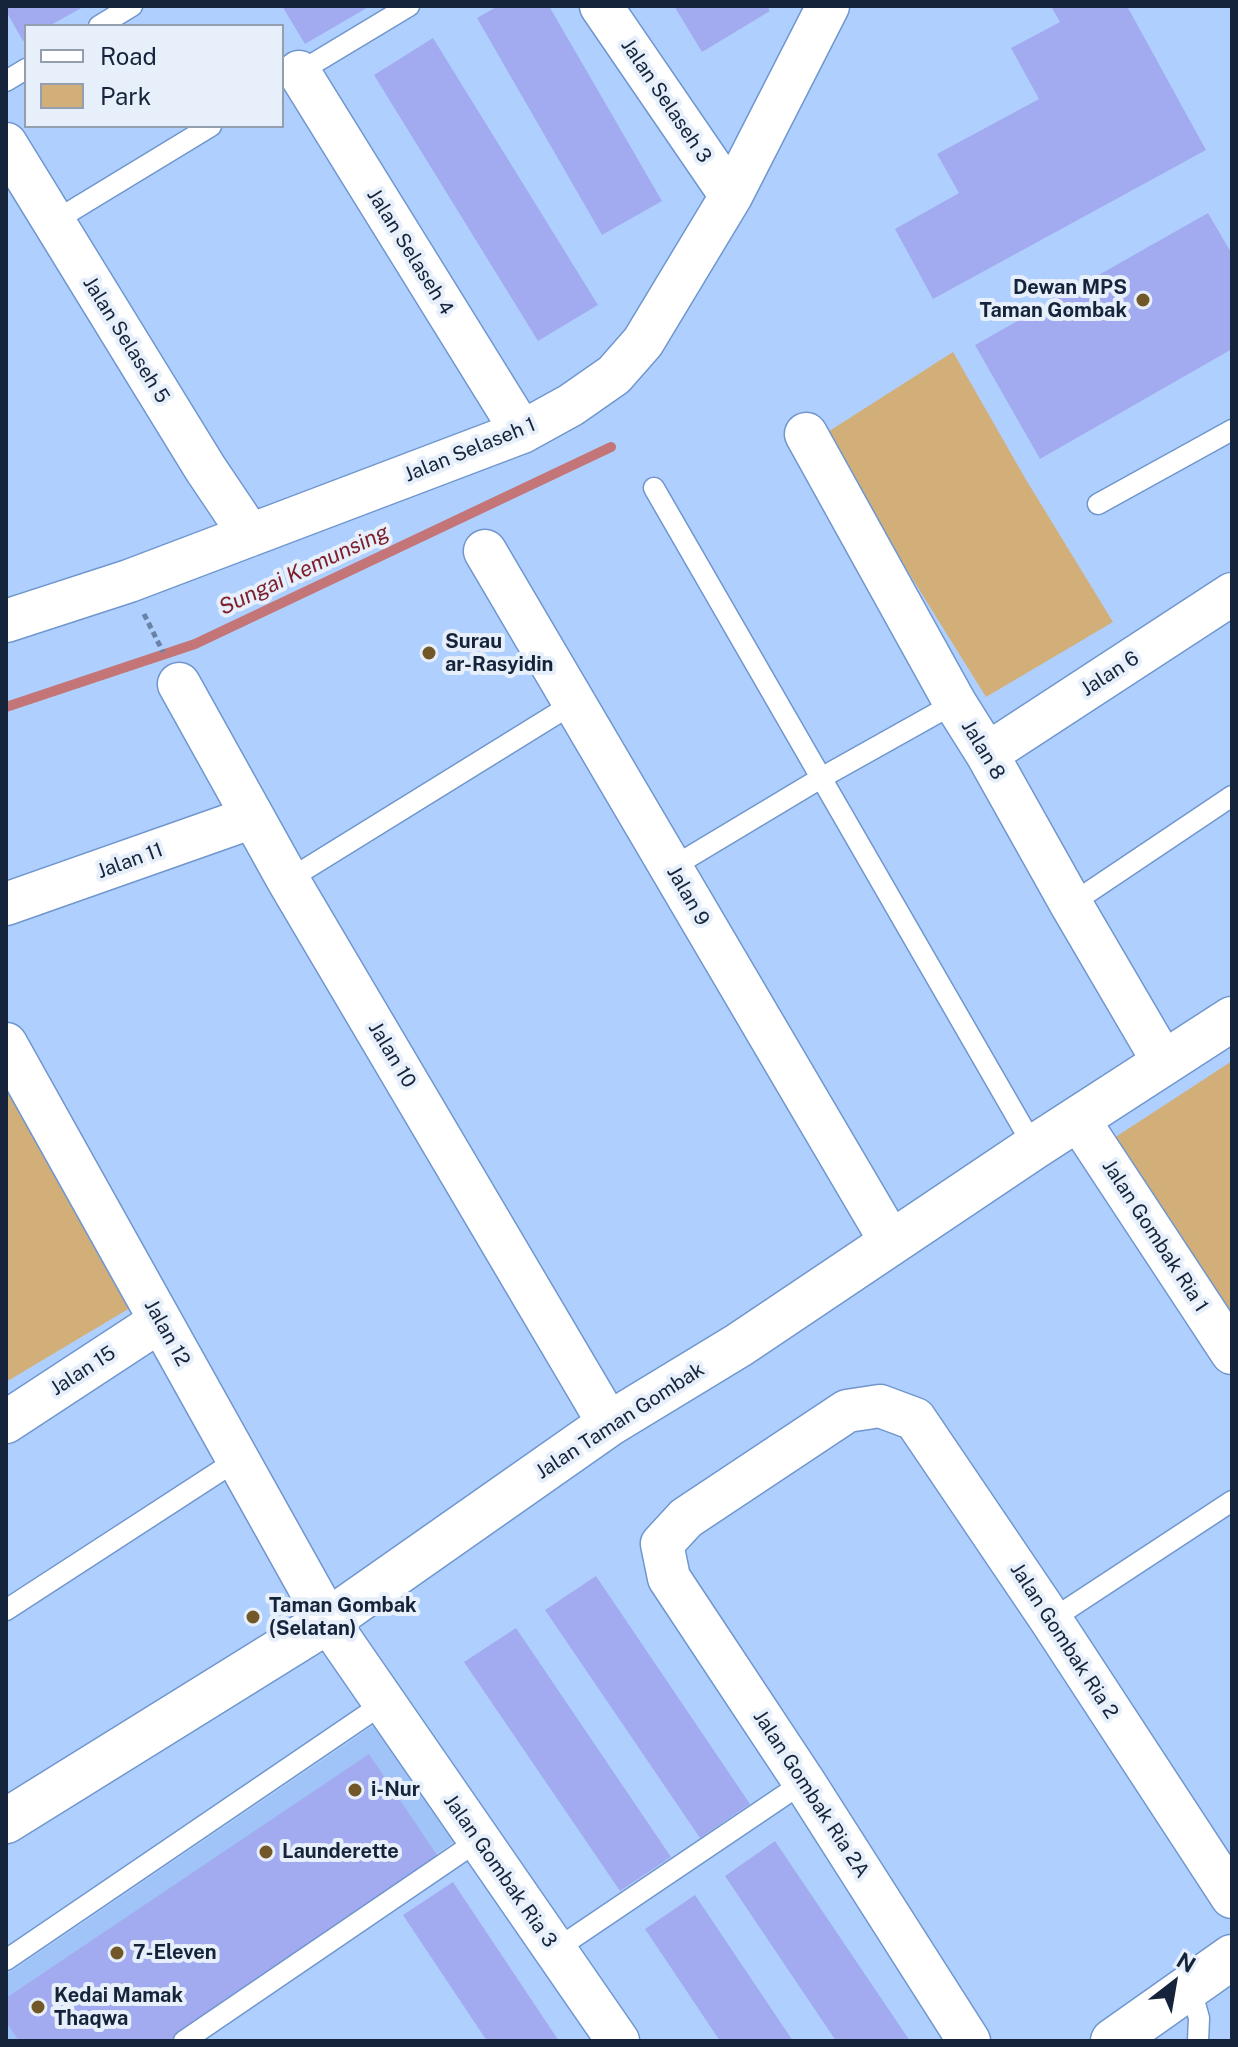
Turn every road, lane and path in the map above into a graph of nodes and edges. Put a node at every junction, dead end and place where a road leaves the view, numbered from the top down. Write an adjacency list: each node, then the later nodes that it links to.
1 (132, 6): 5 (lane)
2 (409, 6): 7 (lane)
3 (601, 6): 11 (street, Jalan Selaseh 3)
4 (828, 6): 11 (street, Jalan Selaseh 1)
5 (102, 24)
6 (24, 70): 8 (lane)
7 (291, 77): 14 (street, Jalan Selaseh 4)
8 (6, 81)
9 (208, 128): 12 (lane)
10 (6, 144): 12 (street, Jalan Selaseh 5)
11 (731, 196): 14 (street, Jalan Selaseh 1)
12 (53, 222): 18 (street, Jalan Selaseh 5)
13 (1232, 430): 17 (lane)
14 (522, 432): 18 (street, Jalan Selaseh 1)
15 (806, 434): 24 (street, Jalan 8)
16 (654, 488): 26 (lane)
17 (1098, 504)
18 (250, 535): 21 (street, Jalan Selaseh 1)
19 (485, 551): 23 (street, Jalan 9)
20 (1232, 594): 25 (street, Jalan 6)
21 (6, 621)
22 (179, 684): 28 (street, Jalan 10)
23 (574, 703): 29 (street, Jalan 9); 30 (lane)
24 (955, 703): 25 (street, Jalan 8); 26 (lane)
25 (987, 754): 32 (street, Jalan 8)
26 (821, 778): 29 (lane); 37 (lane)
27 (1232, 796): 32 (lane)
28 (253, 817): 30 (street, Jalan 10); 31 (street, Jalan 11)
29 (671, 868): 38 (street, Jalan 9)
30 (288, 880): 42 (street, Jalan 10)
31 (6, 904)
32 (1071, 904): 35 (street, Jalan 8)
33 (1232, 1019): 35 (street, Jalan Taman Gombak)
34 (6, 1044): 39 (street, Jalan 12)
35 (1164, 1063): 36 (street, Jalan Taman Gombak)
36 (1078, 1119): 37 (street, Jalan Taman Gombak); 40 (street, Jalan Gombak Ria 1)
37 (1034, 1147): 38 (street, Jalan Taman Gombak)
38 (891, 1242): 42 (street, Jalan Taman Gombak)
39 (160, 1321): 41 (street, Jalan 15); 43 (street, Jalan 12)
40 (1232, 1353)
41 (6, 1422)
42 (609, 1424): 48 (street, Jalan Taman Gombak)
43 (237, 1460): 46 (lane); 48 (street, Jalan 12)
44 (1232, 1501): 47 (lane)
45 (662, 1544): 47 (street, Jalan Gombak Ria 2); 50 (street, Jalan Gombak Ria 2A)
46 (6, 1610)
47 (1051, 1620): 53 (street, Jalan Gombak Ria 2)
48 (328, 1621): 49 (street, Jalan Gombak Ria 3); 51 (street, Jalan Taman Gombak)
49 (384, 1703): 52 (street, Jalan Gombak Ria 3); 56 (lane)
50 (804, 1782): 54 (lane); 60 (street, Jalan Gombak Ria 2A)
51 (6, 1821)
52 (479, 1840): 54 (street, Jalan Gombak Ria 3); 58 (lane)
53 (1232, 1897)
54 (555, 1950): 59 (street, Jalan Gombak Ria 3)
55 (1232, 1957): 57 (street)
56 (6, 1960)
57 (1190, 1986): 61 (street); 62 (lane)
58 (184, 2041)
59 (618, 2041)
60 (969, 2041)
61 (1113, 2041)
62 (1198, 2041)

